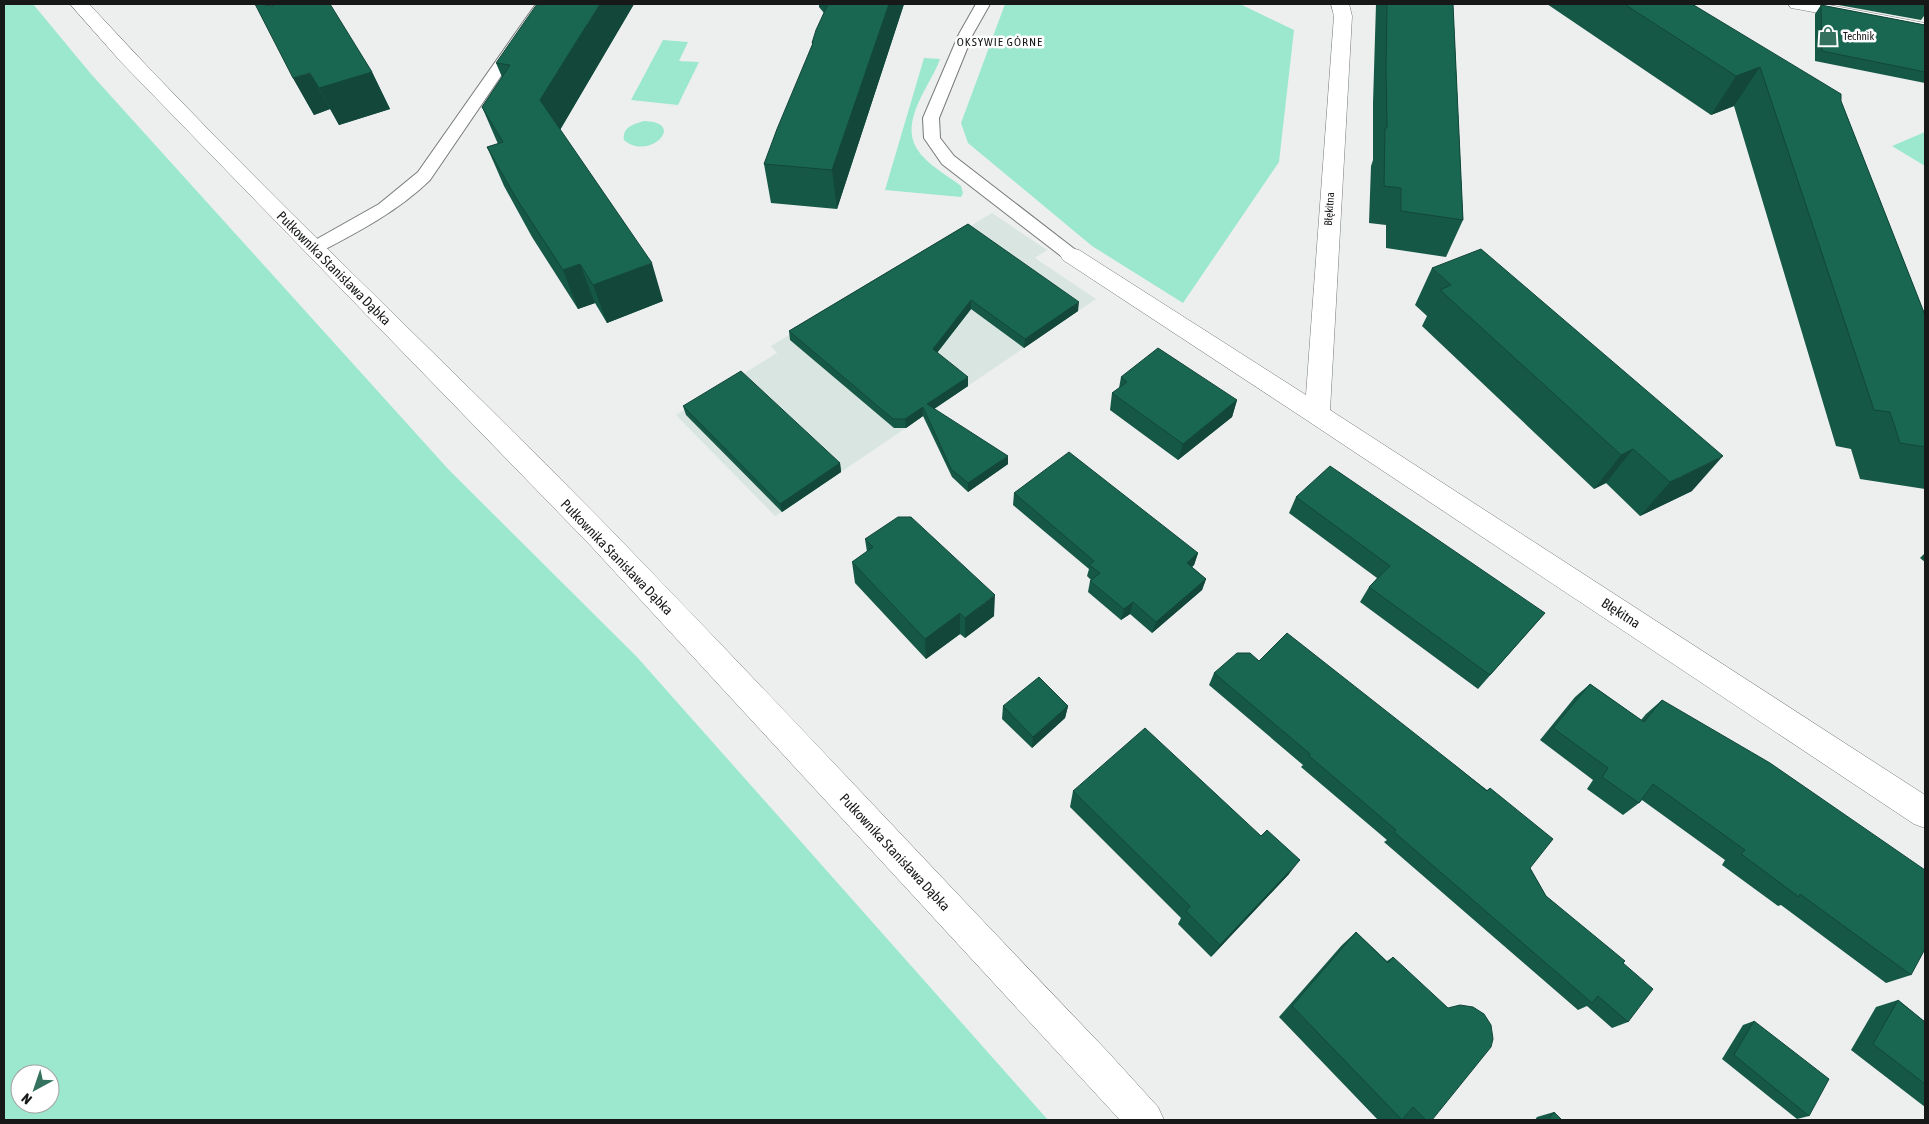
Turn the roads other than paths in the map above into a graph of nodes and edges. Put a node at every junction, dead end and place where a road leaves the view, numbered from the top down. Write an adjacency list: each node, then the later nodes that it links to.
1 (79, 4): 7 (street, Pułkownika Stanisława Dąbka)
2 (543, 4): 7 (lane)
3 (983, 4): 8 (lane)
4 (1340, 4): 9 (street, Błękitna)
5 (1797, 4): 6 (street)
6 (1925, 28)
7 (314, 248): 11 (street, Pułkownika Stanisława Dąbka)
8 (1071, 255): 9 (street, Błękitna)
9 (1317, 414): 10 (street, Błękitna)
10 (1925, 813)
11 (1145, 1120)

